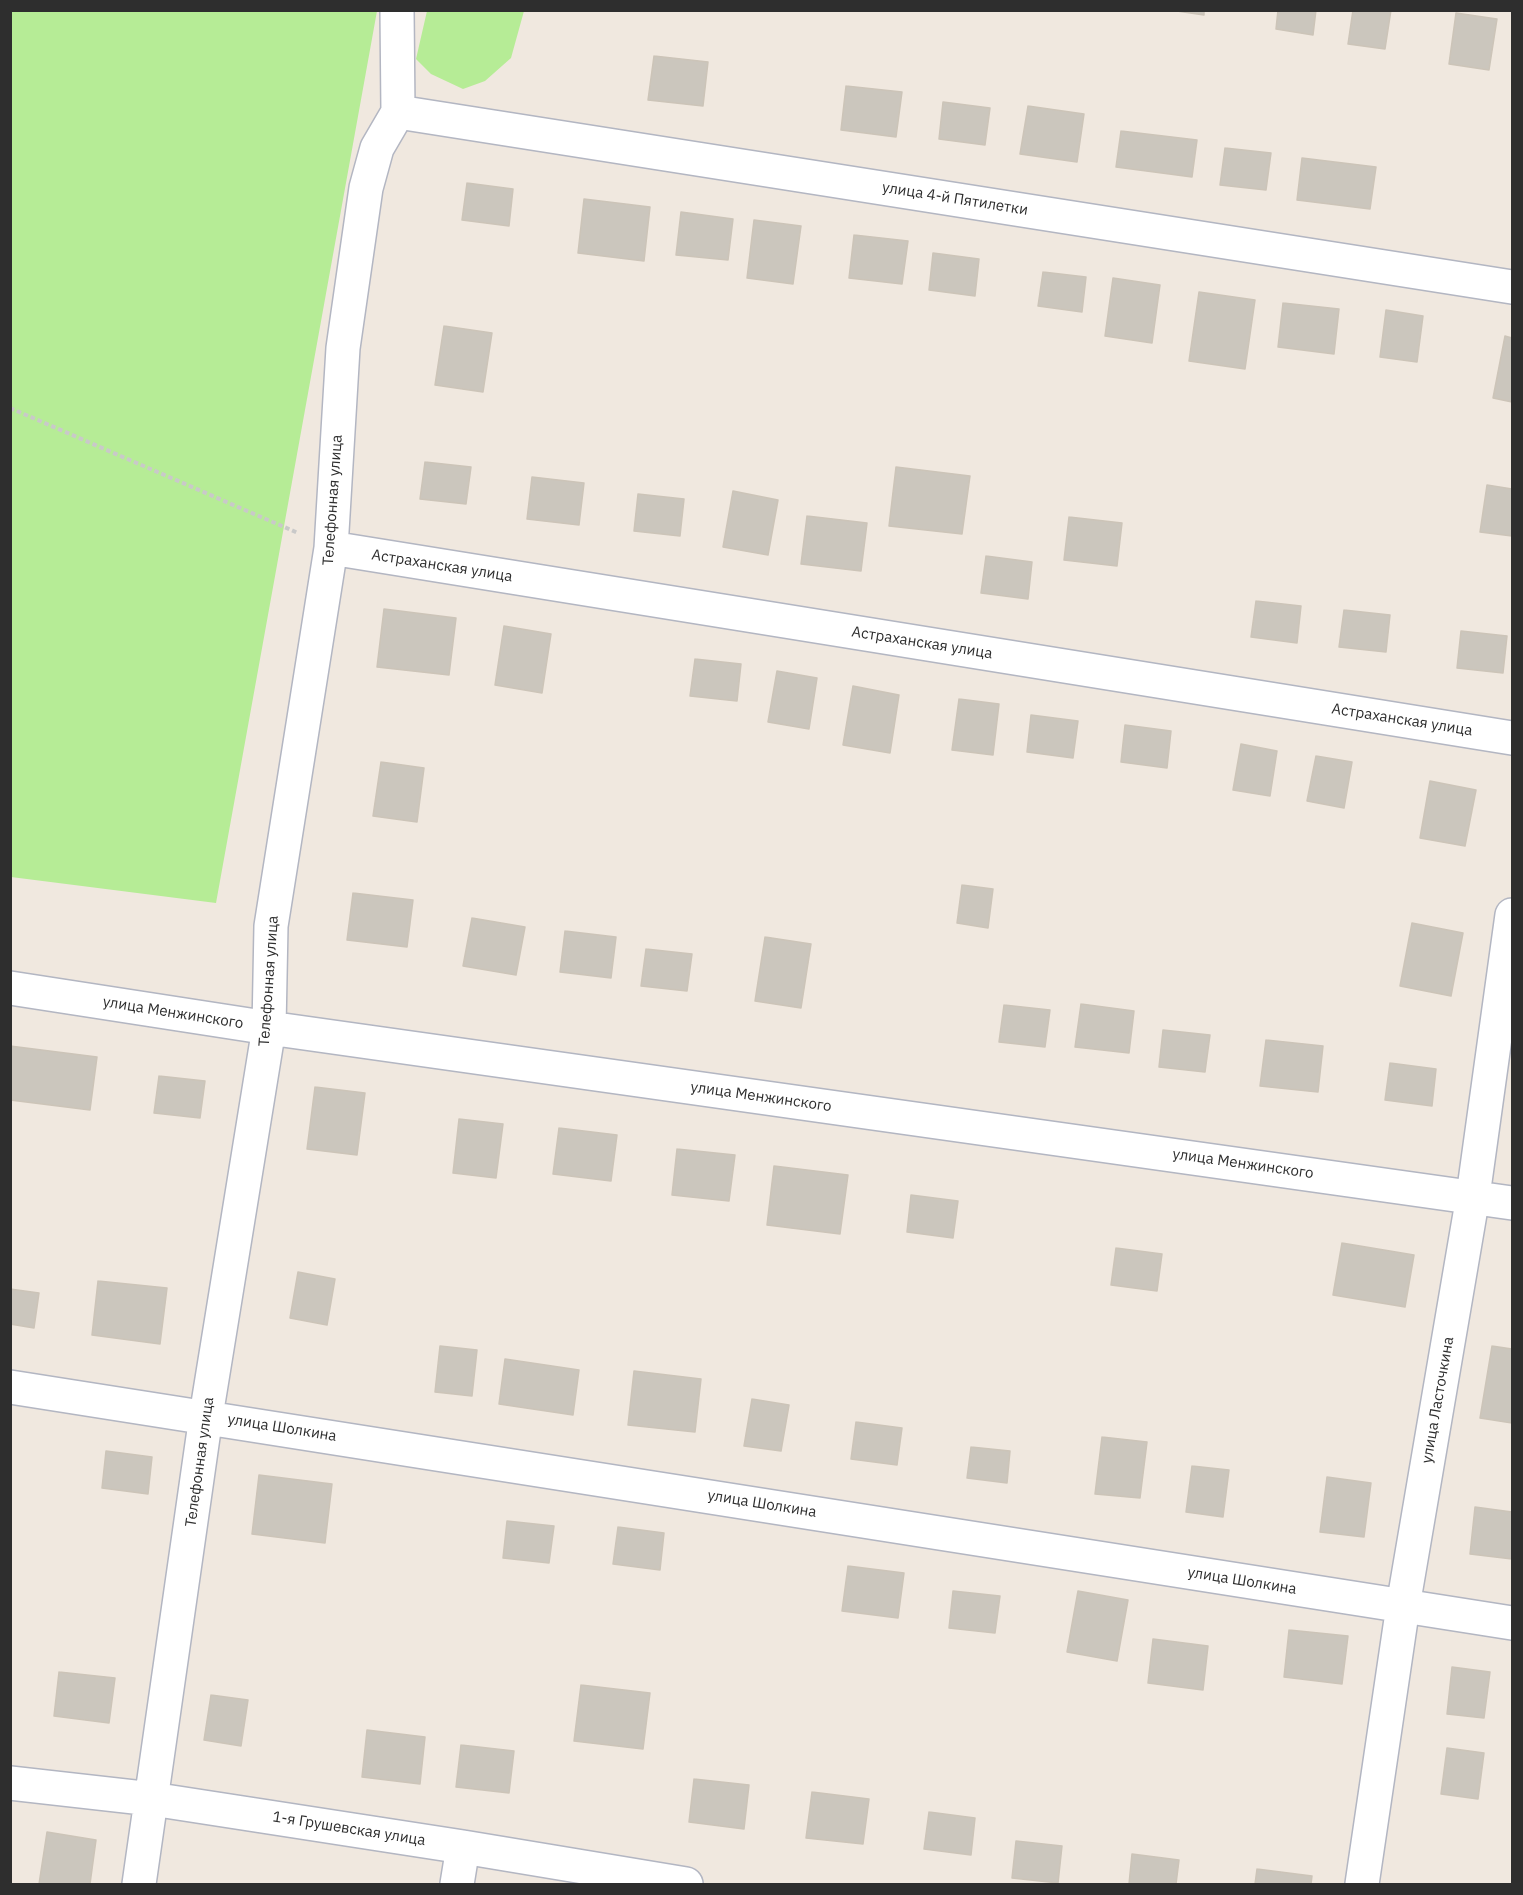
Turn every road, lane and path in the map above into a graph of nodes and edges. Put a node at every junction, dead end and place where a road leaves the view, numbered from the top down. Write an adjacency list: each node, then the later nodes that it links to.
1 (397, 10): 2 (street)
2 (398, 112): 3 (street, улица 4-й Пятилетки); 5 (street, Телефонная улица)
3 (1512, 287)
4 (10, 408): 5 (path)
5 (331, 548): 6 (street, Астраханская улица); 9 (street, Телефонная улица)
6 (1512, 738)
7 (1512, 915): 10 (street, улица Ласточкина)
8 (10, 988): 9 (street, улица Менжинского)
9 (268, 1028): 10 (street, улица Менжинского); 13 (street, Телефонная улица)
10 (1473, 1196): 11 (street, улица Менжинского); 14 (street, улица Ласточкина)
11 (1512, 1203)
12 (10, 1387): 13 (street, улица Шолкина)
13 (206, 1416): 14 (street, улица Шолкина); 17 (street, Телефонная улица)
14 (1403, 1606): 15 (street, улица Шолкина); 22 (street, улица Ласточкина)
15 (1512, 1623)
16 (10, 1783): 17 (street, 1-я Грушевская улица)
17 (152, 1799): 18 (street, 1-я Грушевская улица); 19 (street, Телефонная улица)
18 (463, 1846): 20 (street); 21 (street, 1-я Грушевская улица)
19 (139, 1884)
20 (457, 1884)
21 (686, 1884)
22 (1362, 1884)

